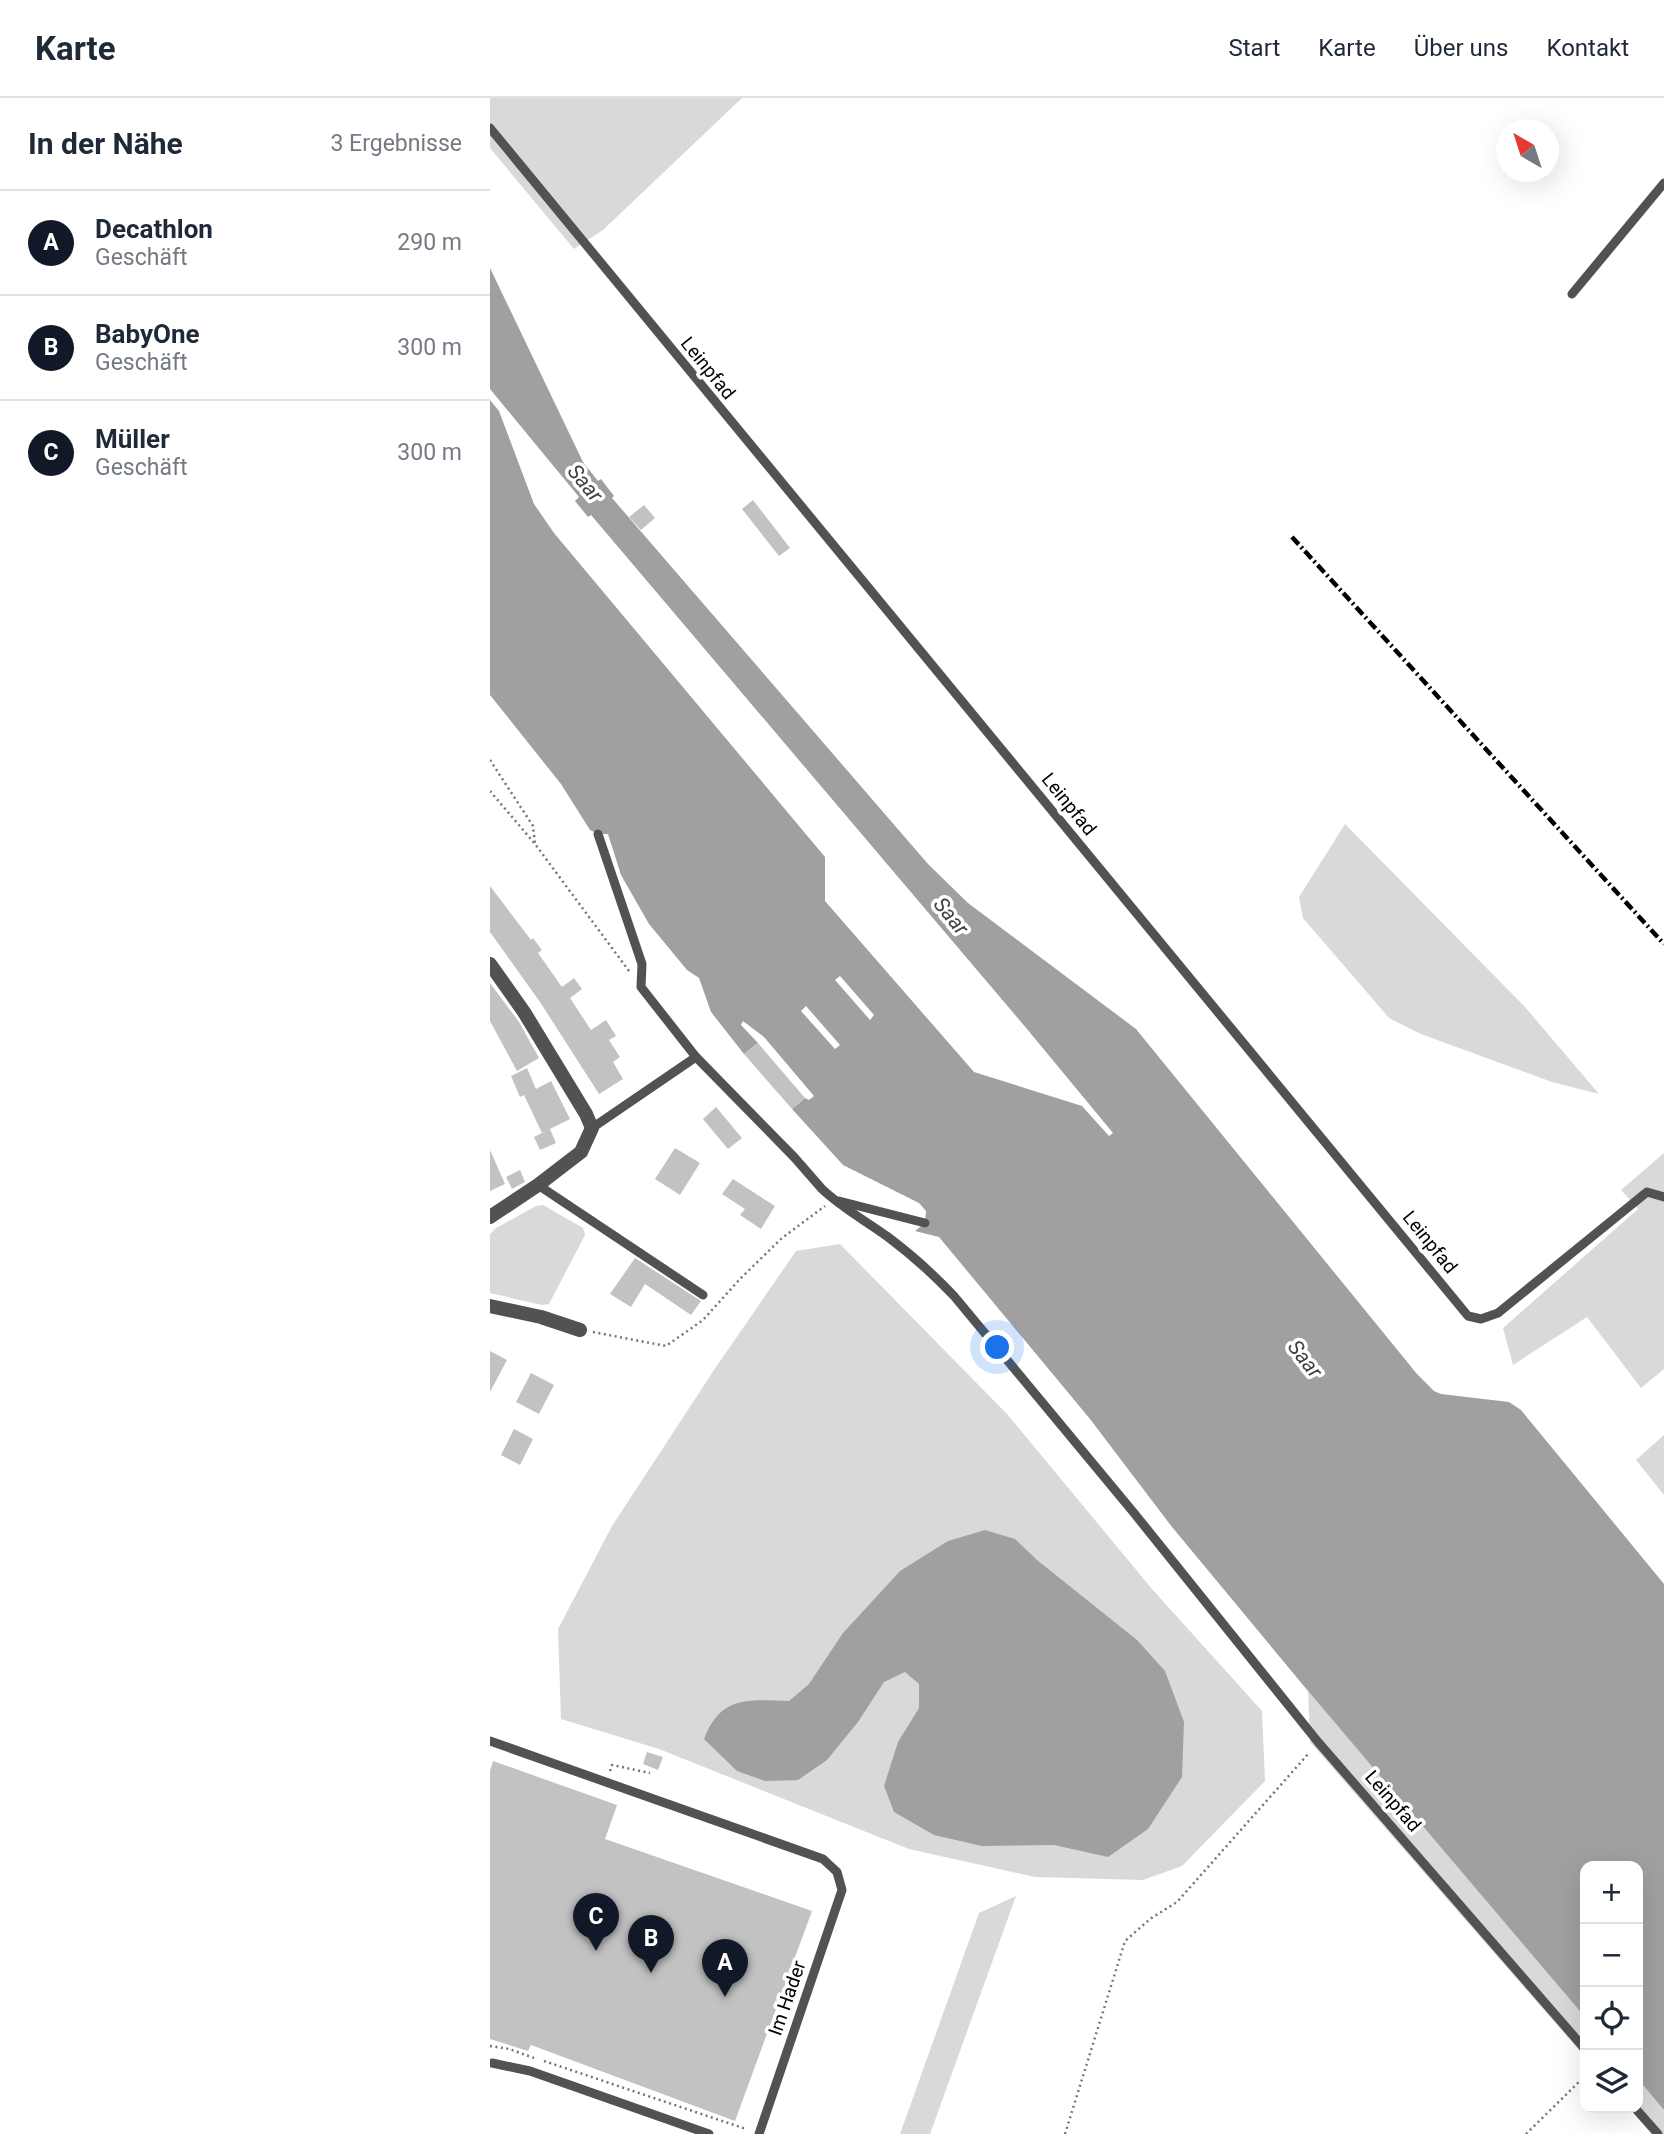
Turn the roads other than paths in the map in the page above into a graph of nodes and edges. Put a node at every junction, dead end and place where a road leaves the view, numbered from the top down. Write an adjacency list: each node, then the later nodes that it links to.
1 (490, 128): 9 (lane, Leinpfad)
2 (1664, 183): 3 (lane)
3 (1572, 294)
4 (598, 834): 6 (lane, Leinpfad)
5 (490, 964): 7 (street)
6 (696, 1057): 7 (lane); 10 (lane, Leinpfad)
7 (592, 1128): 8 (street)
8 (538, 1185): 11 (street); 13 (lane)
9 (1664, 1197)
10 (833, 1199): 12 (lane); 17 (lane, Leinpfad)
11 (490, 1217)
12 (925, 1223)
13 (703, 1295)
14 (490, 1306): 15 (street)
15 (580, 1330)
16 (490, 1741): 20 (lane, Im Hader)
17 (1580, 2043)
18 (492, 2063): 21 (lane)
19 (1639, 2113): 22 (lane)
20 (759, 2133)
21 (709, 2134)
22 (1658, 2134)

